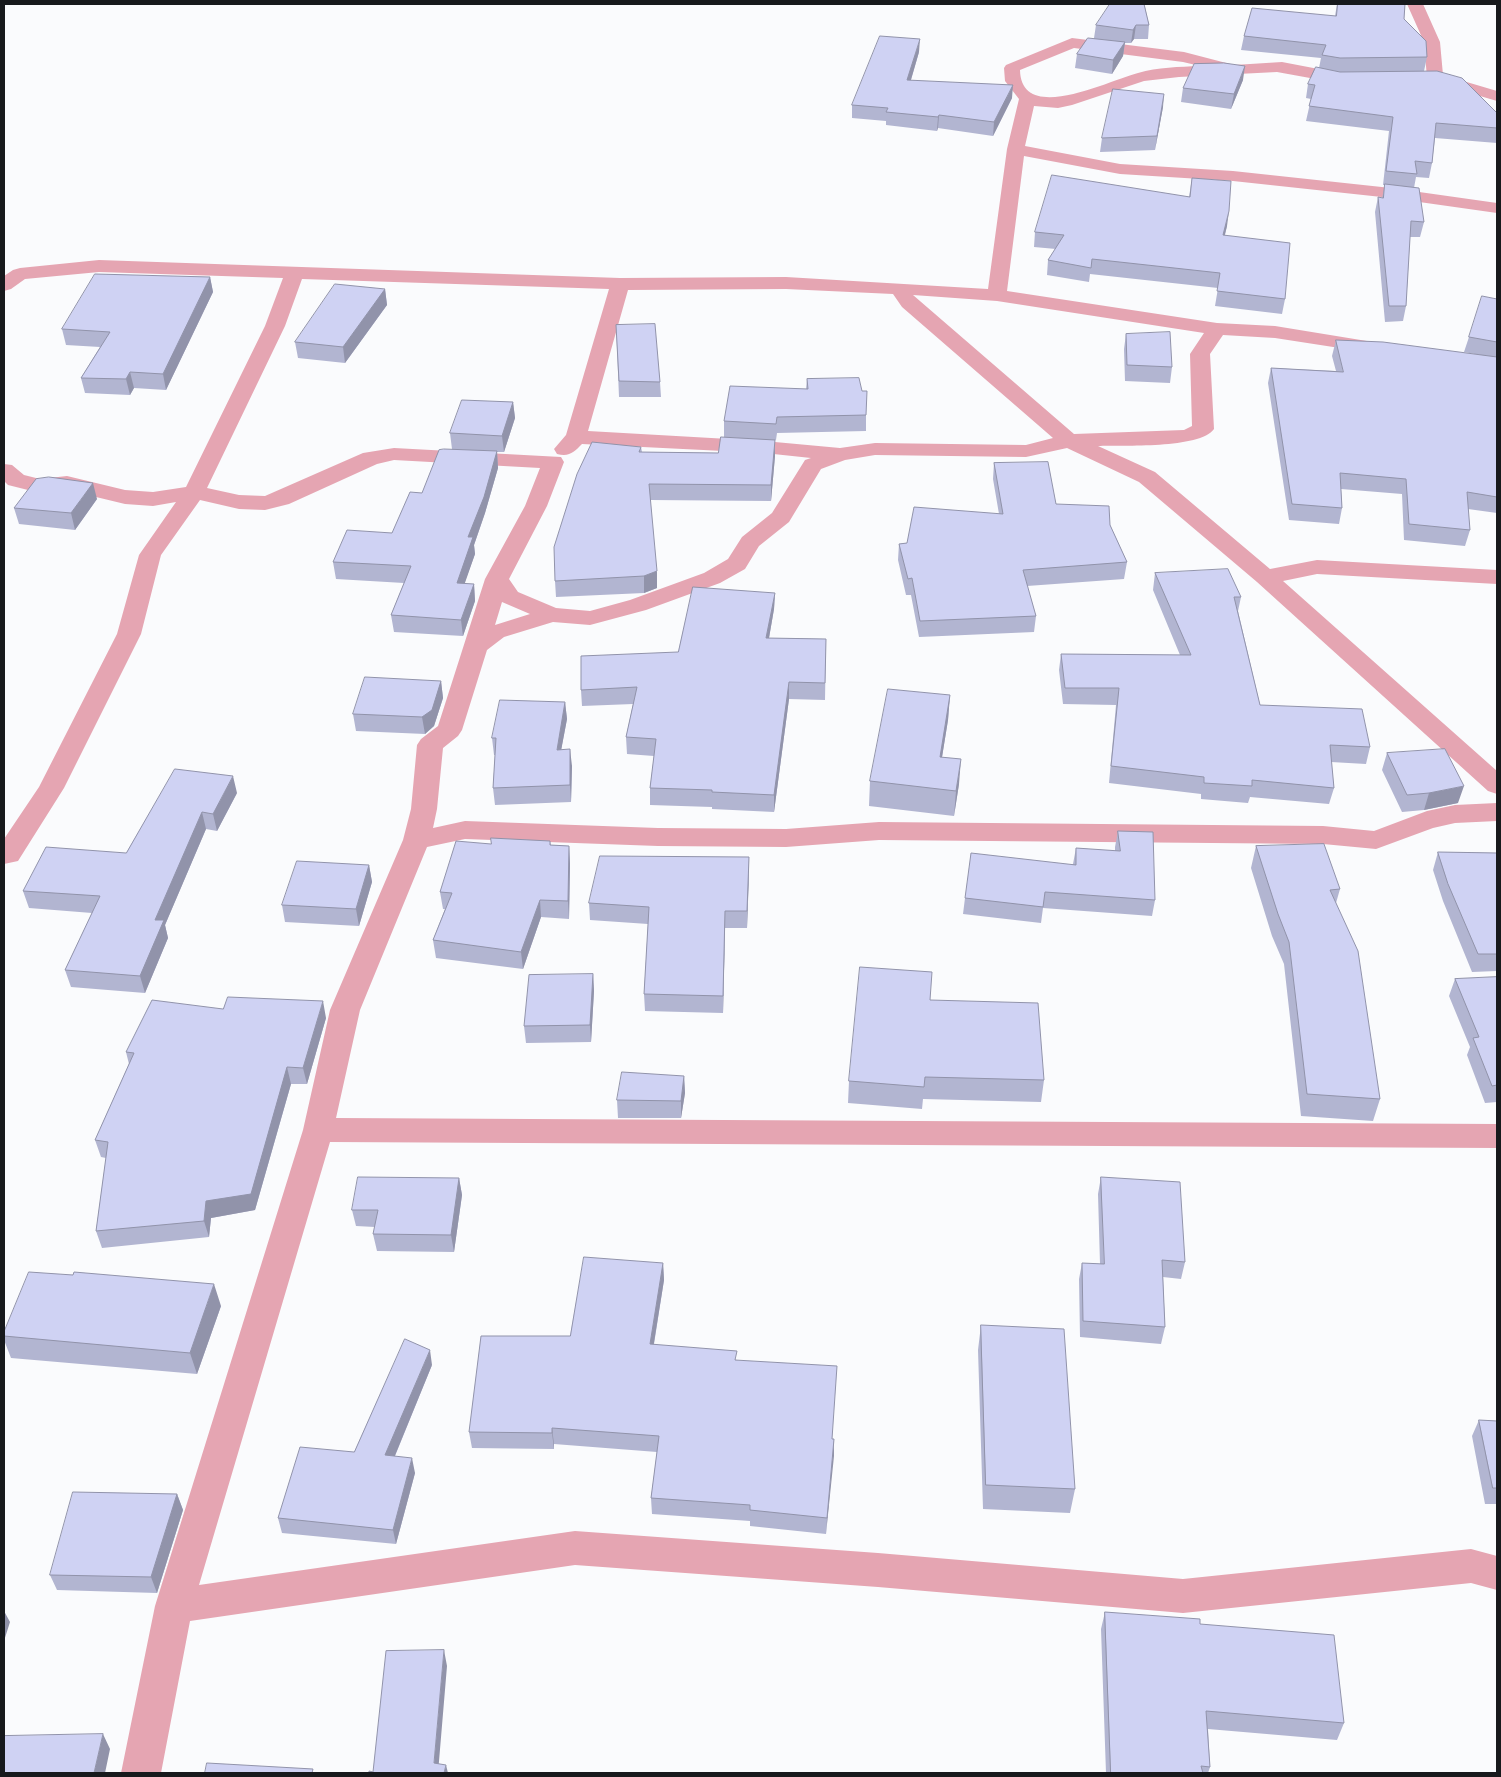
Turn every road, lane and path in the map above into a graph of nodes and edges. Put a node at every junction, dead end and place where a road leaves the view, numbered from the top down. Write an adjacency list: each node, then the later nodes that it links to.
1 (1416, 4): 4 (street)
2 (1234, 70): 5 (street); 7 (street); 7 (street)
3 (1416, 78): 4 (street)
4 (1436, 78): 6 (street)
5 (1368, 79)
6 (1497, 94)
7 (1027, 99): 8 (street)
8 (1016, 149): 9 (street); 14 (street)
9 (1497, 208)
10 (295, 272): 11 (street); 12 (street); 22 (street)
11 (620, 284): 13 (street); 17 (street)
12 (4, 285)
13 (898, 288): 14 (street); 18 (street)
14 (997, 295): 15 (street)
15 (1216, 329): 16 (street); 18 (street)
16 (1391, 350)
17 (576, 437): 19 (street); 20 (street)
18 (1069, 441): 19 (street); 23 (street)
19 (840, 454): 26 (street)
20 (553, 462): 22 (street); 25 (street)
21 (4, 470): 22 (street)
22 (194, 492): 31 (street)
23 (1265, 577): 24 (street); 28 (street)
24 (1497, 577)
25 (497, 579): 26 (street); 27 (street)
26 (552, 615): 27 (street)
27 (476, 646): 30 (street)
28 (1497, 785)
29 (1497, 812): 30 (street)
30 (416, 840): 32 (street)
31 (4, 855)
32 (318, 1130): 33 (street); 35 (street)
33 (1497, 1136)
34 (1497, 1573): 35 (street)
35 (174, 1606): 36 (street)
36 (141, 1773)

